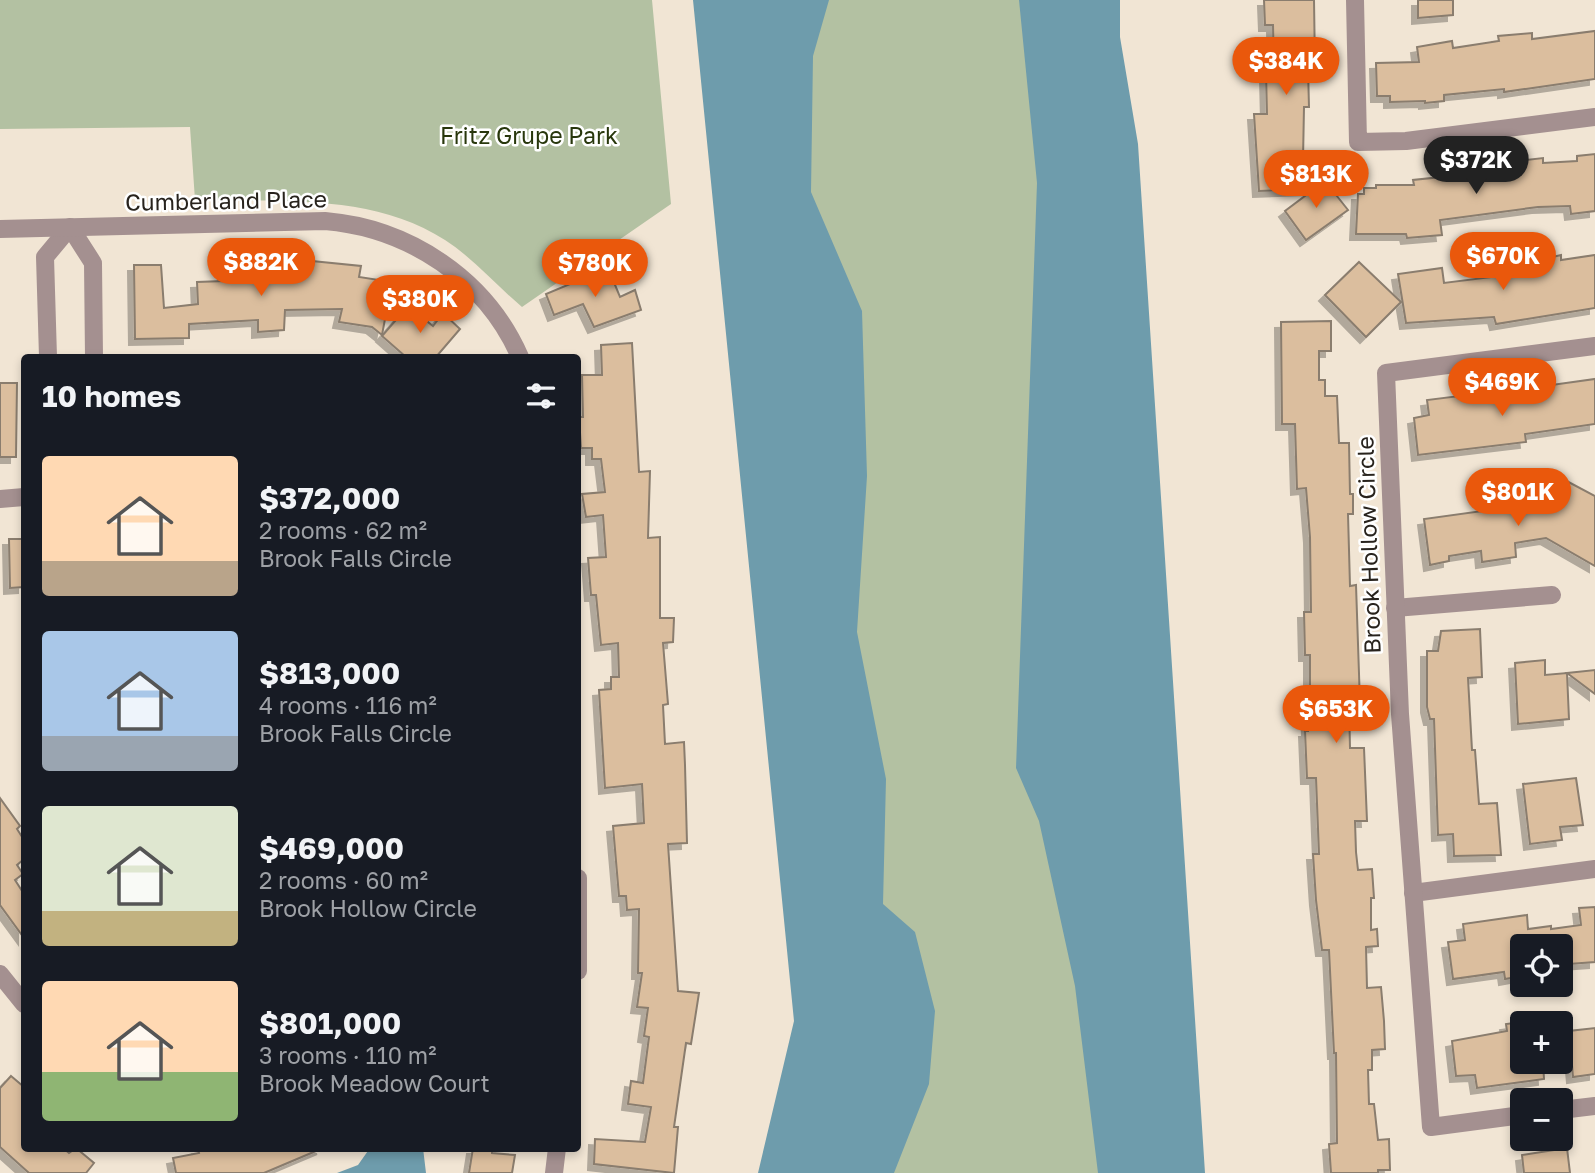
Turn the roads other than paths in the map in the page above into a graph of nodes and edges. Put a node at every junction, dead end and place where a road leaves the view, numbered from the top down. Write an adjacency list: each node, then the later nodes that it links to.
1 (1355, 0): 2 (street)
2 (1595, 117)
3 (70, 227): 4 (street, Cumberland Place); 6 (street); 7 (street); 8 (street, Cumberland Place)
4 (0, 229)
5 (1595, 346): 12 (street, Brook Hollow Circle)
6 (48, 354)
7 (94, 354)
8 (518, 354)
9 (21, 497): 10 (street)
10 (0, 499)
11 (1552, 595): 12 (street)
12 (1395, 608): 14 (street, Brook Hollow Circle)
13 (1595, 869): 14 (street)
14 (1413, 893): 19 (street, Brook Hollow Circle)
15 (0, 974): 16 (street)
16 (21, 1000)
17 (1595, 1106): 18 (street)
18 (1573, 1109)
19 (1510, 1117)
20 (557, 1152): 21 (street)
21 (554, 1173)

